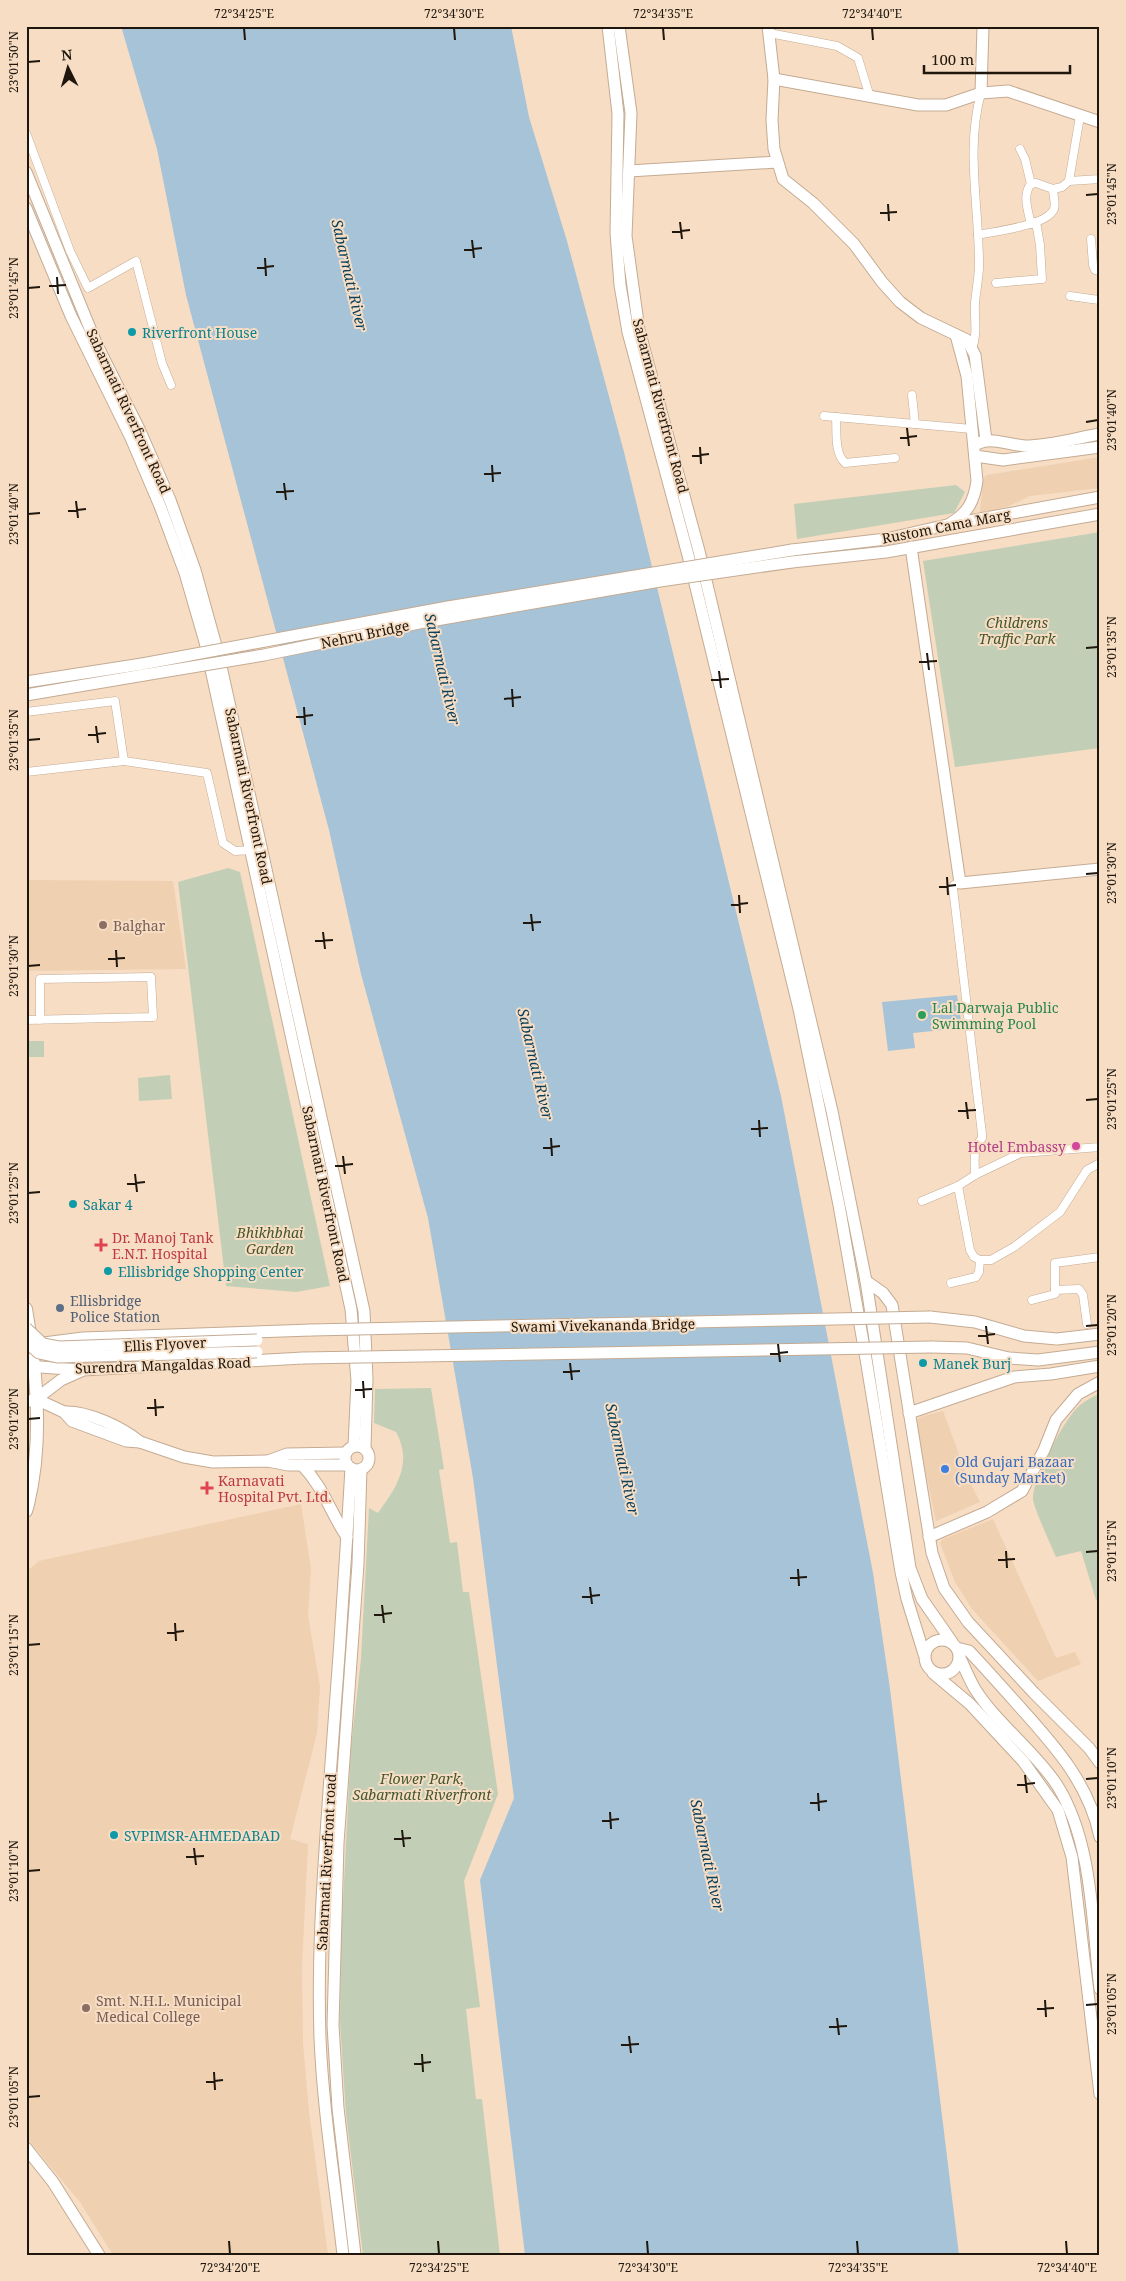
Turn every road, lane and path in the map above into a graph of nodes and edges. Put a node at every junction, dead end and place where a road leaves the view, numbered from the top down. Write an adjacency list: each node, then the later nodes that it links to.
1 (608, 26): 94 (main road)
2 (619, 26): 13 (main road, Sabarmati Riverfront Road)
3 (982, 27): 6 (main road)
4 (768, 29): 5 (main road); 7 (street)
5 (774, 79): 7 (main road); 12 (main road)
6 (981, 93): 7 (main road); 8 (main road); 21 (street)
7 (870, 97)
8 (1080, 116): 9 (main road); 16 (street)
9 (1100, 122)
10 (26, 133): 23 (street)
11 (1020, 149): 17 (street)
12 (777, 162): 13 (main road); 30 (main road)
13 (629, 171): 68 (main road, Sabarmati Riverfront Road)
14 (26, 172): 24 (main road, Sabarmati Riverfront Road)
15 (1100, 179): 16 (street)
16 (1069, 182): 18 (street)
17 (1031, 184): 18 (street); 20 (street)
18 (1052, 189): 20 (street)
19 (26, 208): 32 (main road, Sabarmati Riverfront Road)
20 (1033, 223): 21 (street); 26 (street)
21 (978, 235): 31 (street)
22 (1091, 239): 25 (street)
23 (70, 251): 24 (street); 33 (street)
24 (60, 257): 32 (main road, Sabarmati Riverfront Road)
25 (1100, 271)
26 (996, 283)
27 (1070, 296): 29 (street)
28 (1100, 296): 29 (street)
29 (1099, 300)
30 (956, 336): 31 (main road); 38 (main road)
31 (972, 349): 40 (main road)
32 (101, 365): 56 (main road, Sabarmati Riverfront Road)
33 (171, 385)
34 (912, 394): 37 (street)
35 (824, 416): 36 (street)
36 (836, 418): 37 (street); 43 (street)
37 (915, 424): 38 (street)
38 (972, 429): 42 (main road)
39 (1100, 434): 40 (main road)
40 (986, 440): 42 (main road)
41 (1100, 447): 42 (main road)
42 (974, 451): 46 (main road)
43 (895, 458)
44 (1100, 497): 46 (main road, Rustom Cama Marg)
45 (1100, 514): 47 (main road, Rustom Cama Marg)
46 (947, 525): 48 (main road, Rustom Cama Marg)
47 (911, 547): 49 (main road, Rustom Cama Marg); 58 (main road)
48 (792, 550): 50 (main road, Nehru Bridge, bridge)
49 (792, 562): 50 (main road, Nehru Bridge, bridge)
50 (143, 669): 51 (main road, Nehru Bridge); 52 (main road, Nehru Bridge)
51 (26, 682)
52 (26, 695)
53 (26, 712): 54 (street)
54 (124, 761): 55 (street); 56 (street)
55 (26, 772)
56 (256, 850): 86 (main road, Sabarmati Riverfront Road)
57 (1100, 869): 58 (main road)
58 (960, 884): 63 (street)
59 (26, 1020): 60 (street)
60 (40, 1020): 60 (street)
61 (1100, 1147): 63 (street)
62 (1100, 1163): 67 (street)
63 (975, 1175): 64 (street)
64 (958, 1186): 65 (street); 67 (street)
65 (922, 1201)
66 (1100, 1257): 70 (street)
67 (980, 1260): 69 (street)
68 (866, 1281): 85 (main road); 93 (main road, Sabarmati Riverfront Road)
69 (951, 1283)
70 (1055, 1290): 71 (street); 73 (street)
71 (1032, 1300)
72 (26, 1309): 77 (main road)
73 (1087, 1324)
74 (26, 1328): 75 (main road, Ellis Flyover, bridge)
75 (280, 1333): 76 (main road, Swami Vivekananda Bridge, bridge); 77 (main road)
76 (1100, 1334)
77 (28, 1345): 79 (main road, Ellis Flyover, bridge); 80 (main road)
78 (1100, 1352): 79 (main road, Swami Vivekananda Bridge, bridge)
79 (297, 1358): 82 (main road, Surendra Mangaldas Road)
80 (30, 1366): 82 (main road, Surendra Mangaldas Road); 84 (main road)
81 (1100, 1366): 85 (main road)
82 (83, 1370): 84 (main road)
83 (1100, 1382): 91 (main road)
84 (31, 1400): 87 (main road); 89 (main road)
85 (909, 1413): 91 (main road)
86 (354, 1458): 87 (main road); 88 (main road); 90 (main road, Sabarmati Riverfront road); 92 (main road, Sabarmati Riverfront road)
87 (268, 1460): 88 (main road)
88 (302, 1465): 90 (main road)
89 (26, 1511)
90 (347, 1537): 92 (main road, Sabarmati Riverfront road)
91 (929, 1537): 96 (main road)
92 (349, 1604): 99 (main road, Sabarmati Riverfront road); 100 (main road, Sabarmati Riverfront road)
93 (956, 1649): 94 (main road); 95 (main road); 97 (main road); 101 (main road)
94 (924, 1654): 95 (main road)
95 (933, 1672): 104 (main road)
96 (1100, 1763)
97 (1098, 1823): 98 (main road)
98 (1100, 1837)
99 (321, 1947): 100 (main road); 102 (main road, Sabarmati Riverfront road)
100 (334, 1947): 103 (main road, Sabarmati Riverfront road)
101 (1100, 1989)
102 (320, 2021): 103 (main road); 107 (main road, Sabarmati Riverfront road)
103 (333, 2021): 108 (main road, Sabarmati Riverfront road)
104 (1100, 2094)
105 (26, 2148): 106 (main road)
106 (95, 2253)
107 (343, 2255)
108 (355, 2255)

